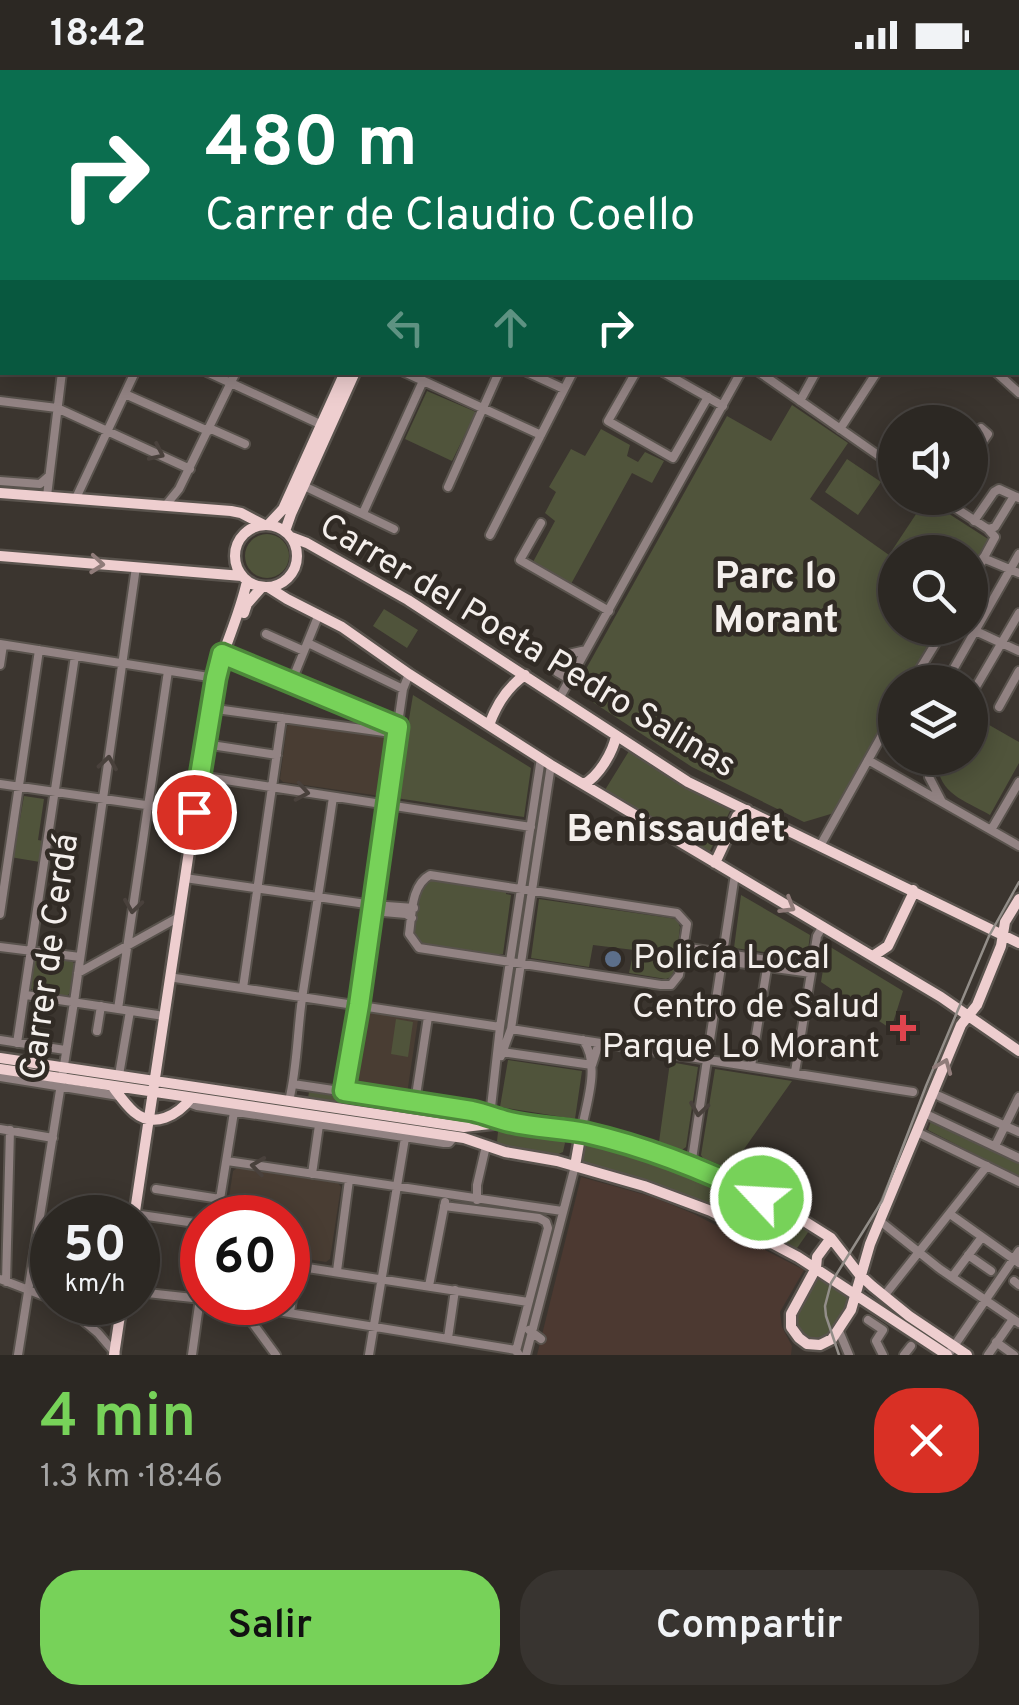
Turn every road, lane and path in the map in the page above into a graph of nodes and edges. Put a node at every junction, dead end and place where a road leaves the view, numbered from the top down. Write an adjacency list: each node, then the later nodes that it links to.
1 (62, 375): 27 (street)
2 (134, 375): 22 (street)
3 (213, 375): 19 (street)
4 (235, 375): 19 (street)
5 (345, 375): 29 (main road)
6 (354, 375): 38 (main road)
7 (410, 375): 18 (street)
8 (498, 375): 28 (street)
9 (534, 375): 20 (street)
10 (571, 375): 20 (street)
11 (634, 375): 23 (street)
12 (668, 375): 23 (street)
13 (739, 375): 26 (street)
14 (763, 375): 25 (street)
15 (814, 375): 25 (street)
16 (875, 375): 31 (street)
17 (999, 375): 21 (street)
18 (423, 381): 28 (street); 45 (street)
19 (231, 384): 29 (street); 30 (street)
20 (564, 389): 33 (street)
21 (1019, 393)
22 (125, 394): 30 (street); 32 (street)
23 (708, 397): 26 (street)
24 (0, 401): 27 (street)
25 (800, 401): 31 (street)
26 (723, 406): 63 (street)
27 (57, 408): 32 (street); 37 (street)
28 (483, 408): 33 (street); 39 (street)
29 (322, 425): 49 (main road)
30 (208, 429): 34 (street); 36 (street)
31 (840, 429): 35 (street)
32 (108, 430): 36 (street, one-way to 36); 43 (street)
33 (541, 435): 53 (street)
34 (245, 444)
35 (878, 455)
36 (190, 469): 44 (street)
37 (49, 476): 40 (street); 41 (street)
38 (304, 486): 45 (street); 52 (main road)
39 (448, 487)
40 (0, 488): 41 (main road)
41 (47, 496): 43 (main road)
42 (1016, 497): 47 (street); 51 (street)
43 (76, 498): 44 (main road)
44 (166, 505): 49 (main road)
45 (363, 514): 50 (street)
46 (967, 515): 47 (street)
47 (974, 520): 51 (street)
48 (541, 523): 63 (street)
49 (267, 524): 52 (main road); 60 (main road)
50 (394, 529)
51 (988, 529): 54 (street)
52 (288, 534): 61 (main road); 82 (main road, Carrer del Poeta Pedro Salinas)
53 (490, 535)
54 (988, 551)
55 (1019, 554): 59 (street)
56 (0, 556): 58 (main road, one-way to 58)
57 (988, 560): 59 (street)
58 (136, 567): 60 (main road); 77 (street, Carrer de Cerdá)
59 (1014, 571): 62 (street)
60 (244, 578): 61 (main road); 74 (main road)
61 (265, 587): 65 (main road); 74 (main road)
62 (988, 608)
63 (609, 610): 72 (street)
64 (1019, 613): 68 (street)
65 (319, 614): 70 (street); 81 (main road)
66 (266, 634): 70 (street)
67 (988, 636): 68 (street)
68 (1002, 642): 73 (street); 78 (street)
69 (2, 644): 71 (street); 76 (street)
70 (306, 647): 85 (street); 86 (street)
71 (39, 650): 75 (street); 109 (street)
72 (586, 650): 84 (street); 84 (street)
73 (1019, 650)
74 (225, 654): 83 (main road); 85 (street); 91 (main road)
75 (75, 656): 77 (street); 111 (street)
76 (0, 665)
77 (124, 665): 79 (street); 113 (street, Carrer de Cerdá, one-way to 77)
78 (988, 666)
79 (168, 671): 83 (street); 115 (street)
80 (1019, 671): 90 (street)
81 (409, 674): 86 (street); 94 (main road)
82 (525, 675): 87 (main road, Carrer del Poeta Pedro Salinas); 94 (main road)
83 (216, 678): 118 (main road)
84 (570, 679): 87 (street)
85 (291, 683): 88 (street)
86 (403, 689): 97 (street)
87 (560, 697): 98 (main road, Carrer del Poeta Pedro Salinas)
88 (336, 701): 89 (street); 93 (street)
89 (348, 706): 95 (street); 96 (street)
90 (999, 707)
91 (216, 708): 92 (street); 100 (main road)
92 (282, 718): 93 (street); 101 (street)
93 (332, 724): 95 (street)
94 (489, 725): 103 (main road)
95 (345, 726): 96 (street)
96 (382, 726): 97 (street)
97 (398, 730): 116 (street)
98 (616, 736): 108 (main road); 117 (main road, Carrer del Poeta Pedro Salinas)
99 (878, 742): 102 (street)
100 (211, 746): 101 (street); 105 (main road)
101 (277, 755): 110 (street)
102 (868, 760): 114 (street); 121 (street)
103 (546, 762): 108 (main road); 119 (street); 129 (street)
104 (929, 775): 114 (street)
105 (206, 777): 110 (street); 125 (main road)
106 (1019, 782): 120 (street)
107 (0, 784): 109 (street)
108 (584, 784): 123 (main road)
109 (19, 787): 111 (street); 134 (street)
110 (272, 787): 112 (street, one-way to 112); 127 (street)
111 (54, 791): 113 (street); 142 (street)
112 (333, 797): 116 (street); 130 (street)
113 (102, 798): 115 (street); 145 (street, Carrer de Cerdá)
114 (942, 803): 120 (street)
115 (147, 805): 118 (street); 140 (street, one-way to 140)
116 (387, 805): 119 (street); 132 (street)
117 (747, 810): 121 (main road, Carrer del Poeta Pedro Salinas); 123 (main road)
118 (194, 812): 125 (main road)
119 (531, 827): 126 (street)
120 (992, 830): 122 (street)
121 (820, 846): 128 (main road, Carrer del Poeta Pedro Salinas)
122 (1019, 846)
123 (715, 863): 124 (main road)
124 (735, 874): 137 (main road, one-way to 137); 146 (street)
125 (188, 878): 127 (street); 135 (main road); 151 (main road)
126 (522, 889): 129 (street); 133 (street); 147 (street)
127 (259, 890): 130 (street); 152 (street)
128 (912, 890): 138 (main road, Carrer del Poeta Pedro Salinas); 144 (main road)
129 (532, 891): 143 (street); 147 (street)
130 (319, 897): 132 (street); 154 (street)
131 (1019, 899): 138 (main road)
132 (372, 908): 133 (street); 136 (street); 156 (street)
133 (414, 908): 136 (street)
134 (0, 914)
135 (179, 916): 140 (street); 161 (main road)
136 (412, 918): 147 (street)
137 (822, 926): 144 (main road); 149 (street)
138 (1004, 934): 139 (main road, Carrer del Poeta Pedro Salinas); 160 (main road)
139 (1019, 943)
140 (128, 946): 150 (street); 158 (street)
141 (0, 947): 142 (street)
142 (31, 950): 145 (street); 153 (street)
143 (683, 951): 146 (street); 147 (street)
144 (873, 956): 160 (main road)
145 (80, 957): 150 (street, Carrer de Cerdá)
146 (724, 958): 148 (street); 174 (street)
147 (516, 963): 163 (street); 164 (street)
148 (768, 964): 149 (street); 176 (street)
149 (812, 970): 178 (street)
150 (78, 973): 155 (street, Carrer de Cerdá)
151 (175, 978): 152 (street); 185 (main road)
152 (243, 988): 154 (street)
153 (26, 995): 155 (street); 168 (street)
154 (302, 996): 156 (street); 183 (street)
155 (74, 1002): 157 (street); 170 (street, Carrer de Cerdá)
156 (359, 1005): 162 (street); 186 (street)
157 (101, 1006): 158 (street); 165 (street)
158 (118, 1009): 159 (street)
159 (130, 1010): 161 (street); 179 (street)
160 (968, 1014): 171 (main road); 195 (main road, one-way to 160)
161 (164, 1016): 185 (main road)
162 (428, 1017): 163 (street); 193 (street)
163 (500, 1027): 182 (street)
164 (511, 1029): 167 (street); 172 (street)
165 (97, 1031)
166 (0, 1040): 168 (street)
167 (583, 1040): 169 (street); 175 (street)
168 (17, 1043): 170 (street)
169 (607, 1044): 174 (street); 175 (street)
170 (66, 1050): 181 (street, Carrer de Cerdá)
171 (1019, 1050)
172 (502, 1052): 175 (street); 182 (street)
173 (0, 1058): 181 (main road)
174 (707, 1060): 176 (street); 212 (street, one-way to 212)
175 (592, 1065): 201 (street)
176 (751, 1066): 178 (street)
177 (0, 1069): 181 (main road)
178 (794, 1072): 187 (street)
179 (120, 1075): 181 (main road); 185 (main road)
180 (0, 1077): 181 (street)
181 (61, 1077): 184 (main road); 188 (street); 205 (street, Carrer de Cerdá)
182 (493, 1083): 197 (street)
183 (293, 1084): 186 (street); 192 (street)
184 (112, 1086): 185 (main road); 188 (main road)
185 (157, 1087): 191 (main road); 192 (main road); 196 (main road)
186 (344, 1091): 193 (street)
187 (913, 1092)
188 (122, 1096): 196 (main road)
189 (938, 1096): 199 (street)
190 (1019, 1096): 199 (street)
191 (186, 1099): 194 (street); 196 (main road); 204 (main road)
192 (288, 1101): 197 (main road)
193 (414, 1102): 197 (street)
194 (234, 1112): 198 (street); 210 (street)
195 (924, 1114): 202 (main road); 208 (street)
196 (152, 1120): 221 (main road)
197 (489, 1120): 201 (main road); 207 (main road)
198 (319, 1125): 206 (street); 214 (street)
199 (1005, 1126): 203 (street); 208 (street)
200 (5, 1129): 205 (street); 243 (street)
201 (582, 1132): 211 (main road); 212 (main road)
202 (917, 1132): 213 (street); 230 (main road)
203 (1019, 1132)
204 (455, 1136): 206 (street); 207 (main road)
205 (52, 1138): 220 (street, Carrer de Cerdá)
206 (406, 1138): 217 (street)
207 (486, 1146): 211 (main road); 224 (street)
208 (995, 1146): 209 (street)
209 (1019, 1158)
210 (227, 1161): 214 (street, one-way to 210); 223 (street)
211 (574, 1166): 227 (street); 237 (main road)
212 (691, 1166): 232 (main road)
213 (986, 1166): 216 (street); 228 (street)
214 (312, 1174): 215 (street)
215 (349, 1180): 217 (street); 239 (street)
216 (1019, 1182)
217 (398, 1186): 219 (street); 242 (street)
218 (156, 1190): 222 (street)
219 (446, 1193): 224 (street); 225 (street)
220 (44, 1195)
221 (138, 1195)
222 (192, 1195)
223 (221, 1195)
224 (476, 1198): 226 (street); 227 (street)
225 (444, 1206): 226 (street); 244 (street)
226 (480, 1210): 229 (street)
227 (562, 1210): 229 (street); 263 (street)
228 (950, 1214): 231 (street); 233 (street)
229 (540, 1218): 250 (street)
230 (880, 1221): 233 (street); 240 (main road)
231 (982, 1237): 234 (street); 235 (street)
232 (831, 1238): 237 (main road); 240 (main road)
233 (920, 1252): 241 (street); 248 (street)
234 (968, 1254): 238 (street); 241 (street)
235 (1017, 1258): 249 (street)
236 (310, 1268): 239 (street)
237 (816, 1268): 247 (main road); 268 (main road)
238 (990, 1271)
239 (337, 1272): 242 (street)
240 (860, 1274): 247 (main road); 248 (main road)
241 (952, 1277): 249 (street)
242 (383, 1278): 244 (street); 261 (street)
243 (3, 1281): 245 (street)
244 (429, 1286): 246 (street)
245 (30, 1288): 273 (street, Carrer de Cerdá)
246 (456, 1290): 250 (street); 265 (street)
247 (856, 1295): 251 (main road); 252 (main road)
248 (884, 1296): 270 (main road)
249 (985, 1300): 255 (street); 270 (street)
250 (528, 1302): 256 (street)
251 (874, 1306): 252 (main road); 270 (main road)
252 (851, 1310): 262 (main road)
253 (310, 1315): 261 (street)
254 (868, 1320): 277 (street)
255 (1016, 1321): 266 (street)
256 (523, 1322): 263 (street); 269 (street)
257 (89, 1325): 271 (street)
258 (119, 1325): 271 (main road)
259 (197, 1325): 272 (street)
260 (254, 1325): 274 (street)
261 (374, 1326): 265 (street); 275 (street)
262 (838, 1331): 268 (main road); 276 (street)
263 (531, 1334): 264 (street); 269 (street); 269 (street)
264 (542, 1336)
265 (448, 1338): 269 (street)
266 (996, 1342): 280 (street); 281 (street)
267 (910, 1346): 278 (street)
268 (808, 1350)
269 (519, 1351)
270 (949, 1352): 279 (main road)
271 (115, 1354)
272 (193, 1354)
273 (18, 1355)
274 (276, 1355)
275 (369, 1355)
276 (849, 1355)
277 (883, 1355)
278 (904, 1355)
279 (966, 1355)
280 (988, 1355)
281 (1014, 1355)

